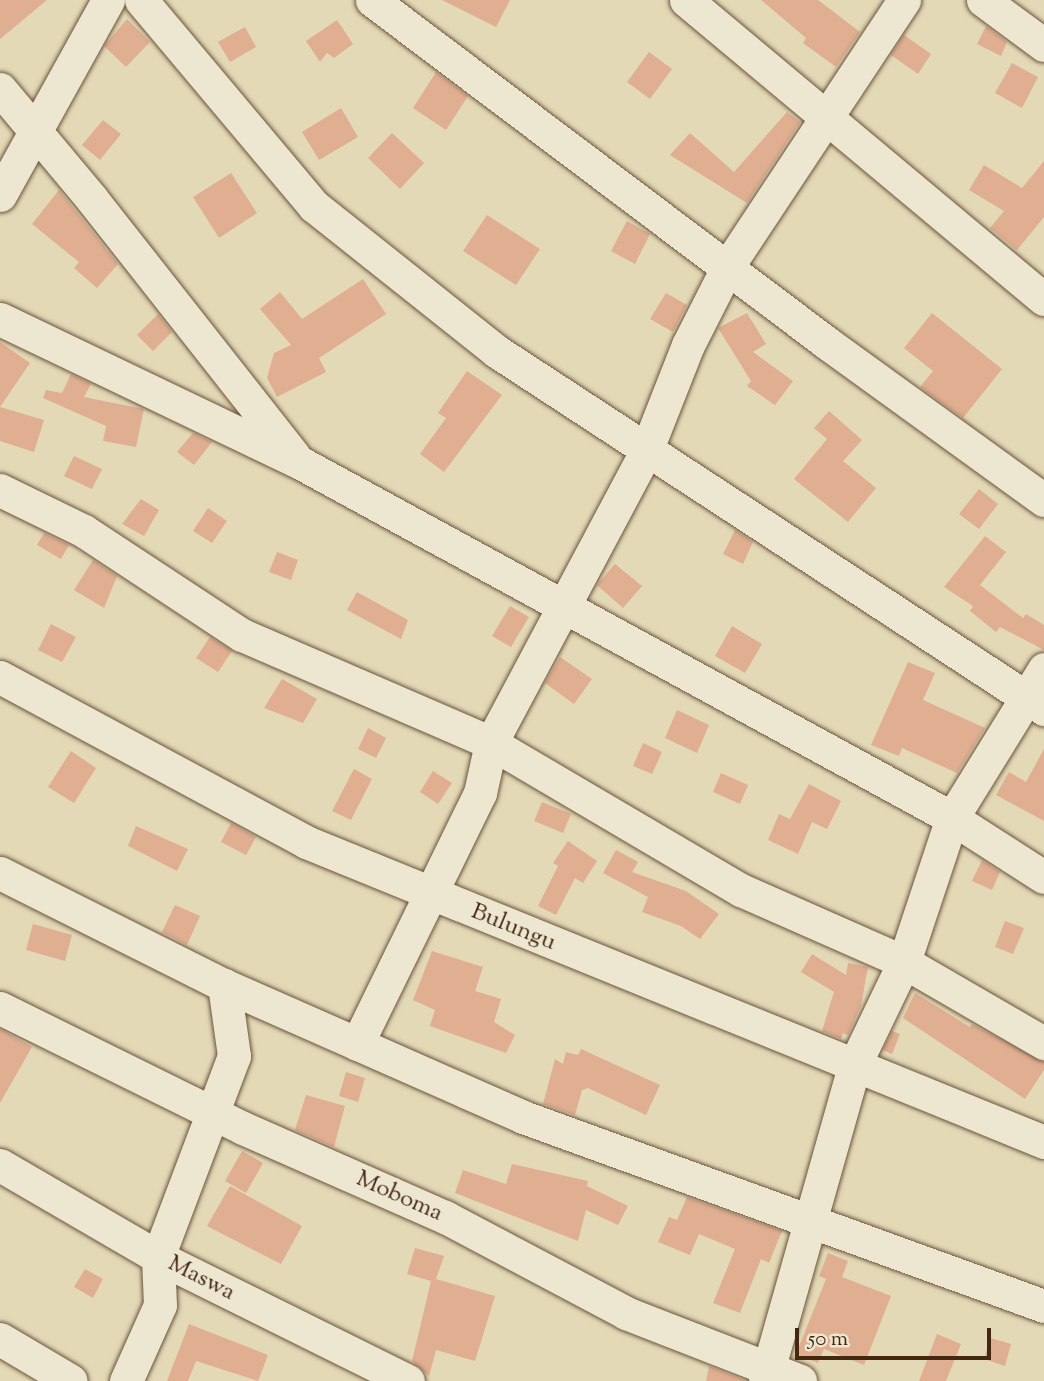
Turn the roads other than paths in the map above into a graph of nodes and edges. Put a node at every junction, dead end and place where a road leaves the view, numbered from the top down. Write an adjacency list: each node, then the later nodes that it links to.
1 (107, 0): 10 (street)
2 (141, 0): 15 (street)
3 (372, 0): 12 (street)
4 (685, 0): 9 (street)
5 (904, 0): 9 (street)
6 (983, 0): 7 (street)
7 (1044, 45)
8 (0, 89): 10 (street)
9 (827, 122): 12 (street); 13 (street)
10 (37, 132): 11 (street); 16 (street)
11 (0, 195)
12 (728, 266): 15 (street); 18 (street)
13 (1044, 299)
14 (0, 319): 16 (street)
15 (647, 449): 19 (street); 22 (street)
16 (297, 461): 19 (street)
17 (0, 490): 23 (street)
18 (1044, 500)
19 (562, 606): 23 (street); 24 (street)
20 (1044, 668): 22 (street)
21 (0, 677): 27 (street, Bulungu)
22 (1035, 703): 24 (street)
23 (491, 743): 27 (street); 28 (street)
24 (952, 818): 26 (street); 28 (street)
25 (0, 873): 29 (street)
26 (1044, 877)
27 (429, 893): 32 (street); 33 (street, Bulungu)
28 (904, 962): 31 (street); 33 (street)
29 (224, 985): 32 (street); 34 (street)
30 (0, 1008): 34 (street, Moboma)
31 (1044, 1043)
32 (357, 1044): 37 (street)
33 (854, 1066): 35 (street, Bulungu); 37 (street)
34 (214, 1115): 38 (street); 41 (street, Moboma)
35 (1044, 1142)
36 (0, 1165): 38 (street, Maswa)
37 (808, 1221): 39 (street); 41 (street)
38 (158, 1257): 43 (street); 44 (street, Maswa)
39 (1044, 1306)
40 (0, 1339): 42 (street)
41 (767, 1375): 45 (street, Moboma)
42 (71, 1381)
43 (126, 1381)
44 (408, 1381)
45 (800, 1381)

